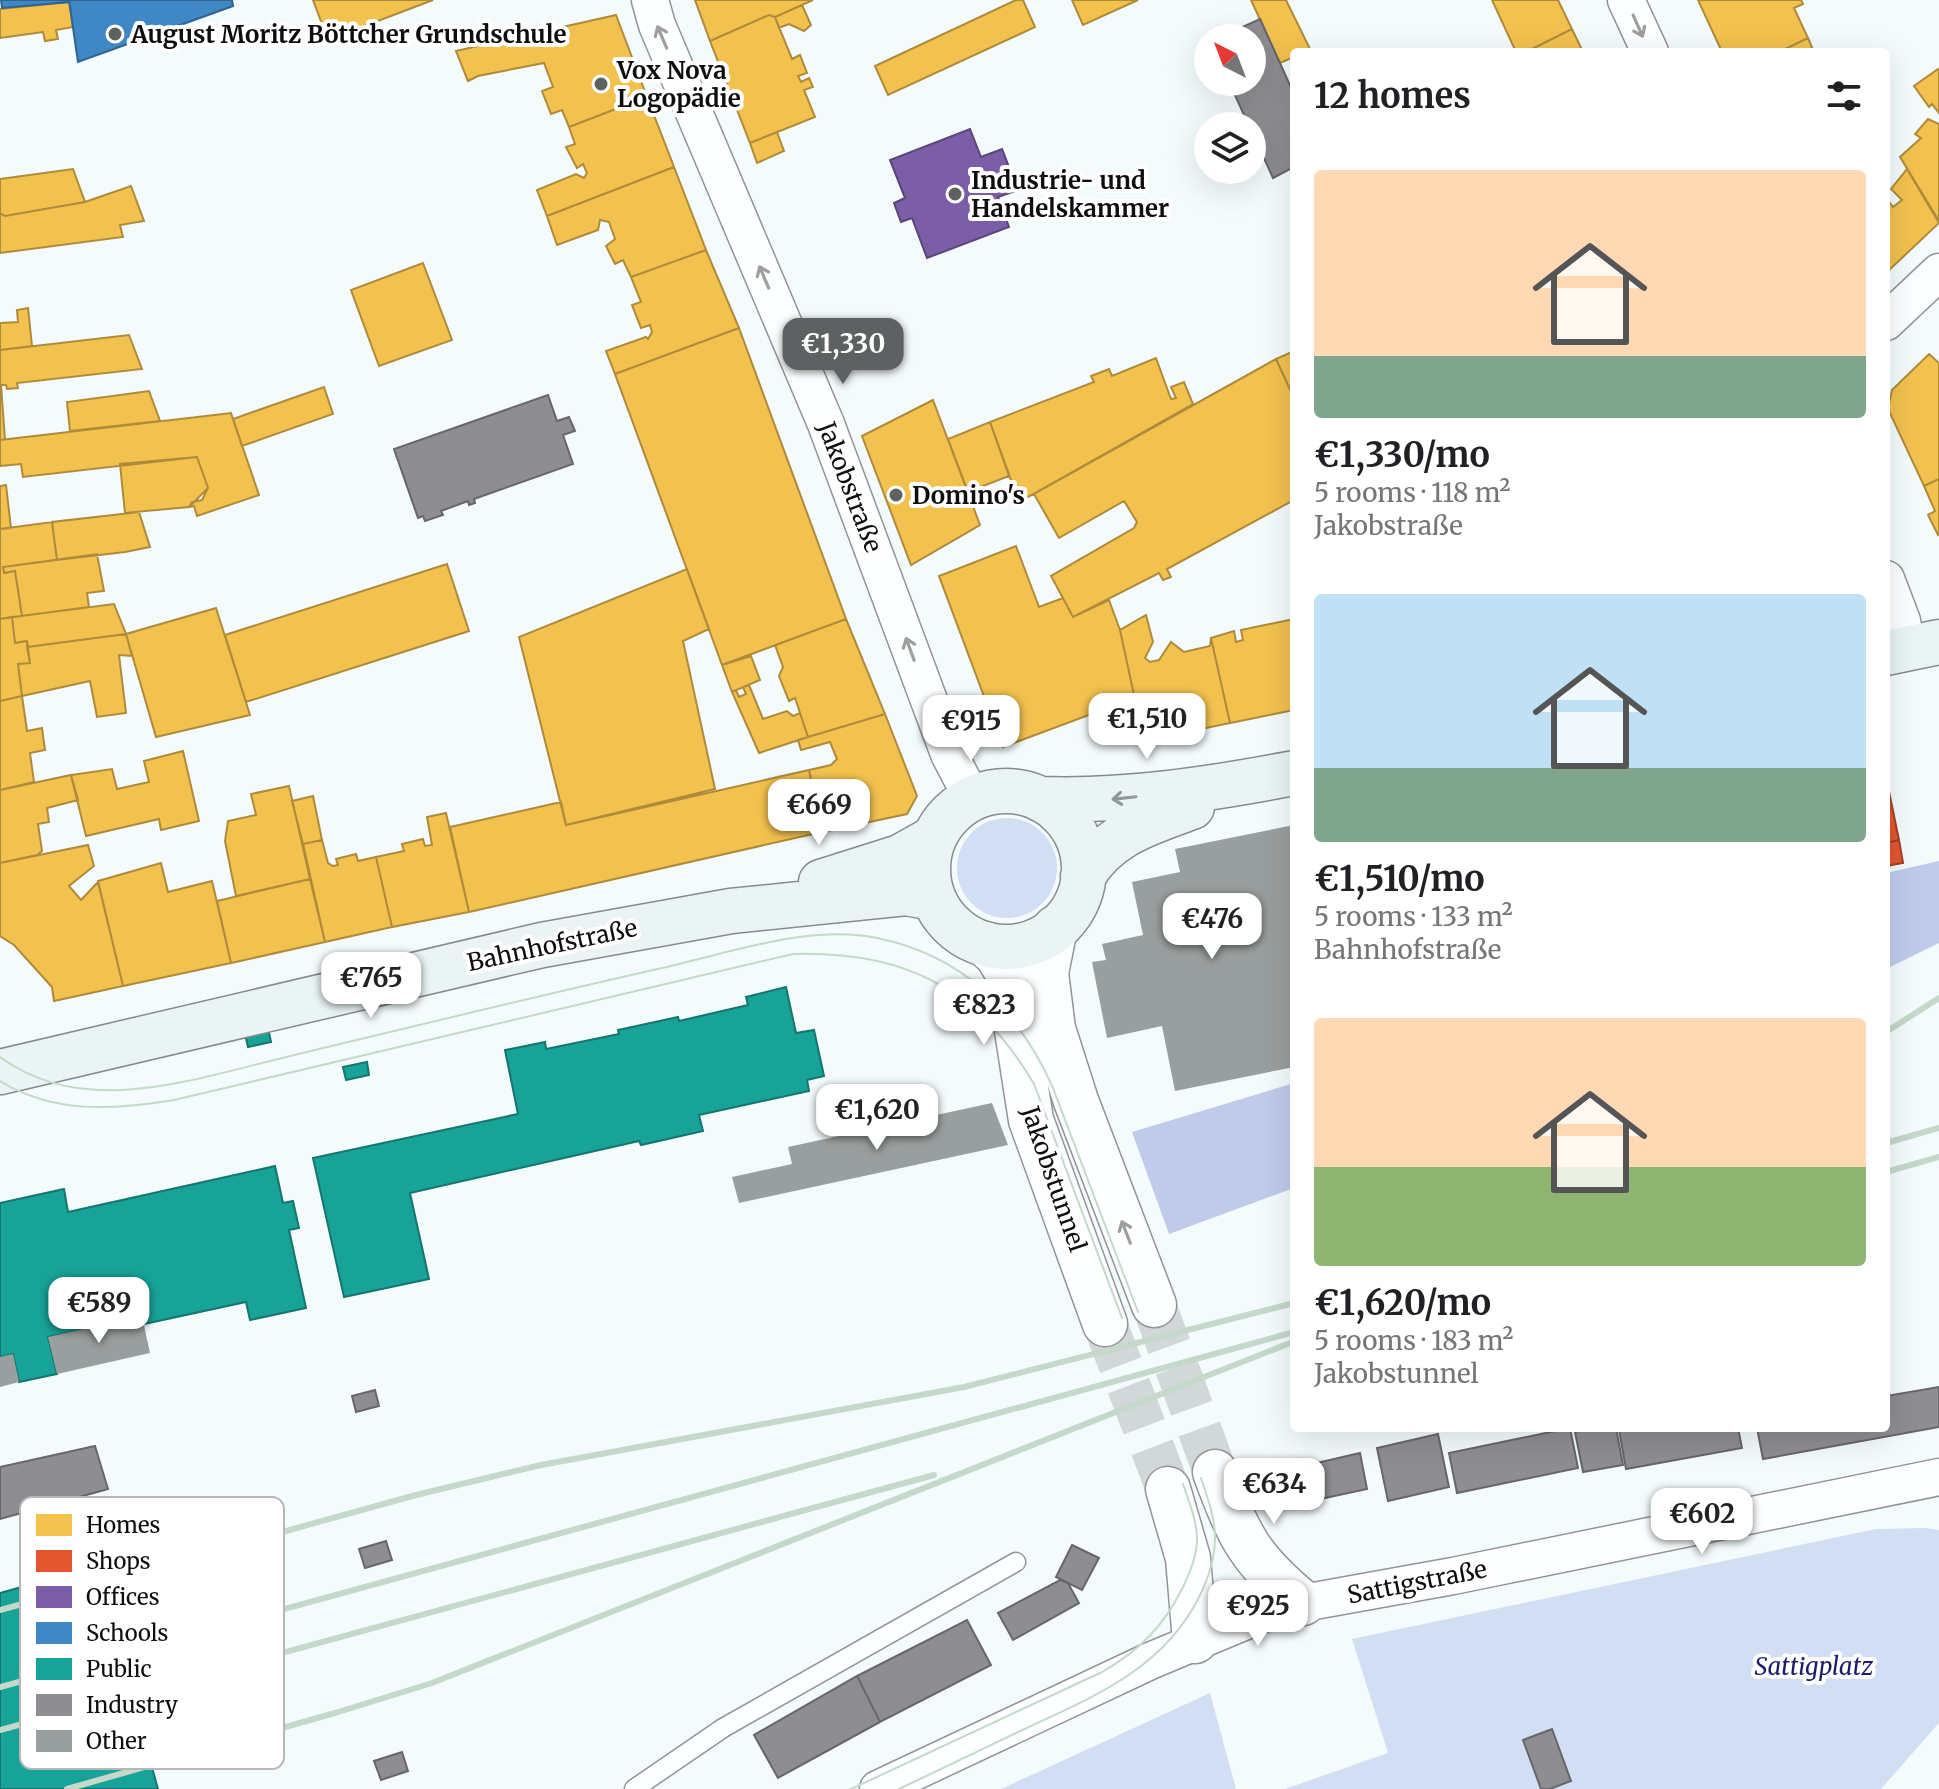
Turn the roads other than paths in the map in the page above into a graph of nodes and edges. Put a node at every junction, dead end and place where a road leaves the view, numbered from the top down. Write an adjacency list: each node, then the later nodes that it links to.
1 (650, 0): 9 (street, Jakobstraße, one-way to 1)
2 (1626, 0): 3 (street, one-way to 3)
3 (1648, 48)
4 (1939, 272): 5 (street)
5 (1890, 318)
6 (1890, 590): 7 (street)
7 (1911, 648)
8 (1276, 777): 10 (main road, one-way to 10); 12 (main road)
9 (972, 798): 10 (main road); 11 (main road, Bahnhofstraße)
10 (1040, 799): 12 (main road)
11 (934, 838): 13 (main road, Bahnhofstraße); 14 (main road, Bahnhofstraße)
12 (1083, 876): 15 (main road)
13 (933, 898): 14 (main road, Bahnhofstraße); 16 (main road)
14 (731, 911): 17 (main road, Bahnhofstraße)
15 (1055, 928): 16 (main road); 18 (street, Jakobstunnel, one-way to 15)
16 (985, 944): 19 (street, Jakobstunnel)
17 (0, 1072)
18 (1154, 1305)
19 (1105, 1324)
20 (1215, 1472): 24 (street)
21 (1939, 1477): 24 (street, Sattigstraße)
22 (1168, 1489): 25 (street)
23 (1016, 1562): 26 (lane)
24 (1303, 1603): 25 (street, Sattigstraße)
25 (1195, 1641): 27 (street, Sattigstraße)
26 (634, 1789)
27 (878, 1789)

